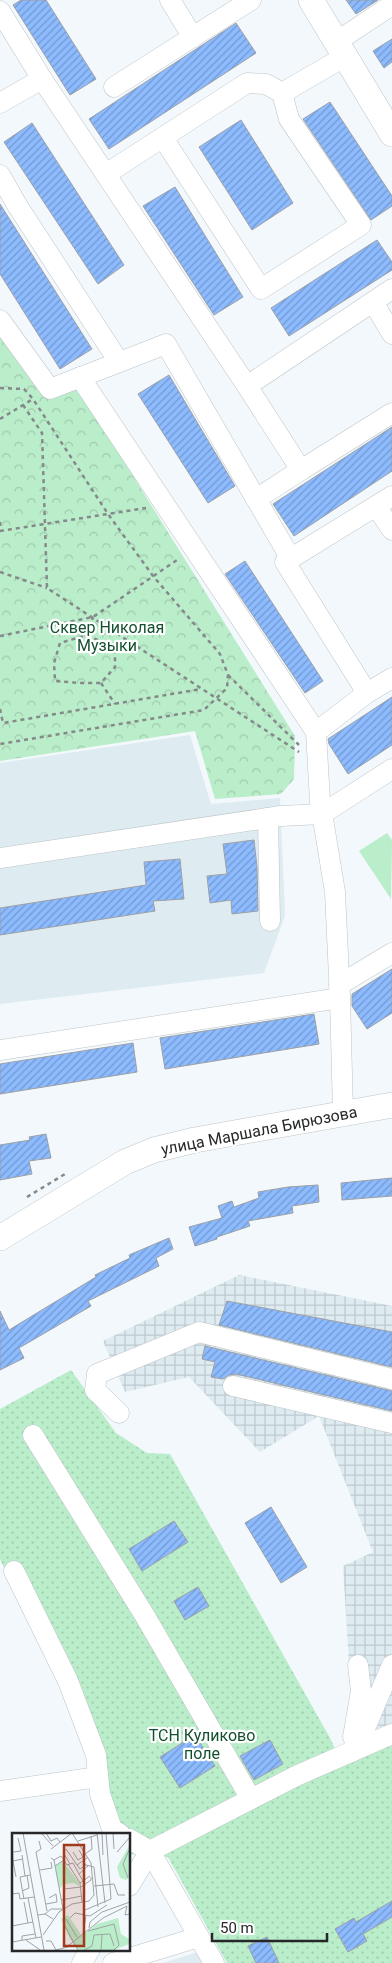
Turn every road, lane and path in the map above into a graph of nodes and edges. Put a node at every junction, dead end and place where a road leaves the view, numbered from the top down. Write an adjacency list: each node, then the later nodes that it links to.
1 (6, 0): 5 (street)
2 (170, 0): 8 (street)
3 (251, 0): 8 (street)
4 (311, 0): 9 (main road)
5 (0, 4)
6 (392, 5): 9 (street)
7 (0, 11): 10 (street)
8 (192, 36): 11 (street)
9 (340, 49): 12 (street); 14 (main road)
10 (42, 79): 13 (street); 16 (street)
11 (114, 87)
12 (282, 93): 15 (street); 15 (street)
13 (0, 103)
14 (392, 134)
15 (163, 138): 16 (street)
16 (106, 174): 24 (street)
17 (0, 175): 22 (street)
18 (392, 289): 19 (street)
19 (373, 302): 21 (street); 24 (street)
20 (0, 320): 23 (street)
21 (392, 334)
22 (119, 362): 23 (street); 31 (street)
23 (80, 377): 33 (street)
24 (247, 386): 30 (street)
25 (0, 388): 26 (path)
26 (33, 399): 27 (path); 34 (path)
27 (23, 405): 29 (path); 36 (path)
28 (392, 413): 30 (street)
29 (0, 419)
30 (301, 470): 31 (street)
31 (256, 499): 40 (street)
32 (384, 501): 37 (street); 40 (street)
33 (165, 505): 34 (path); 39 (street)
34 (108, 514): 36 (path); 42 (path)
35 (0, 522): 38 (path)
36 (45, 524): 38 (path); 43 (path)
37 (392, 530)
38 (1, 531)
39 (194, 548): 42 (path); 56 (street)
40 (291, 559): 51 (street)
41 (0, 572): 43 (path)
42 (153, 576): 44 (path); 47 (path)
43 (47, 588): 44 (path)
44 (93, 617): 45 (path); 46 (path); 50 (path)
45 (0, 636)
46 (87, 636): 49 (path); 49 (path)
47 (228, 675): 52 (path); 58 (path)
48 (392, 678): 51 (street)
49 (101, 683): 53 (path)
50 (202, 688): 52 (path); 53 (path)
51 (367, 693): 56 (street)
52 (218, 698): 57 (path); 58 (path)
53 (115, 704): 55 (path)
54 (0, 709): 55 (path)
55 (1, 723)
56 (316, 732): 58 (street)
57 (0, 744)
58 (318, 764): 60 (street)
59 (392, 769): 60 (street)
60 (322, 814): 61 (street); 65 (street)
61 (268, 818): 62 (street); 63 (street)
62 (0, 858)
63 (270, 921)
64 (392, 953): 65 (street)
65 (340, 992): 66 (street); 68 (street)
66 (0, 1050)
67 (392, 1105): 68 (main road, улица Маршала Бирюзова)
68 (343, 1113): 69 (main road, улица Маршала Бирюзова)
69 (0, 1238)
70 (392, 1379): 72 (street)
71 (233, 1386): 73 (street)
72 (119, 1413)
73 (392, 1423)
74 (33, 1435): 82 (street)
75 (14, 1571): 80 (street)
76 (358, 1665): 79 (street)
77 (392, 1665): 79 (street)
78 (392, 1734): 79 (street)
79 (351, 1752): 82 (street)
80 (98, 1777): 81 (street); 83 (street)
81 (0, 1791)
82 (251, 1799): 85 (street)
83 (118, 1833)
84 (130, 1840): 85 (street)
85 (150, 1852): 86 (street); 87 (street)
86 (130, 1884)
87 (199, 1937): 90 (street); 91 (street)
88 (89, 1950): 89 (street)
89 (82, 1963)
90 (114, 1963)
91 (214, 1963)

